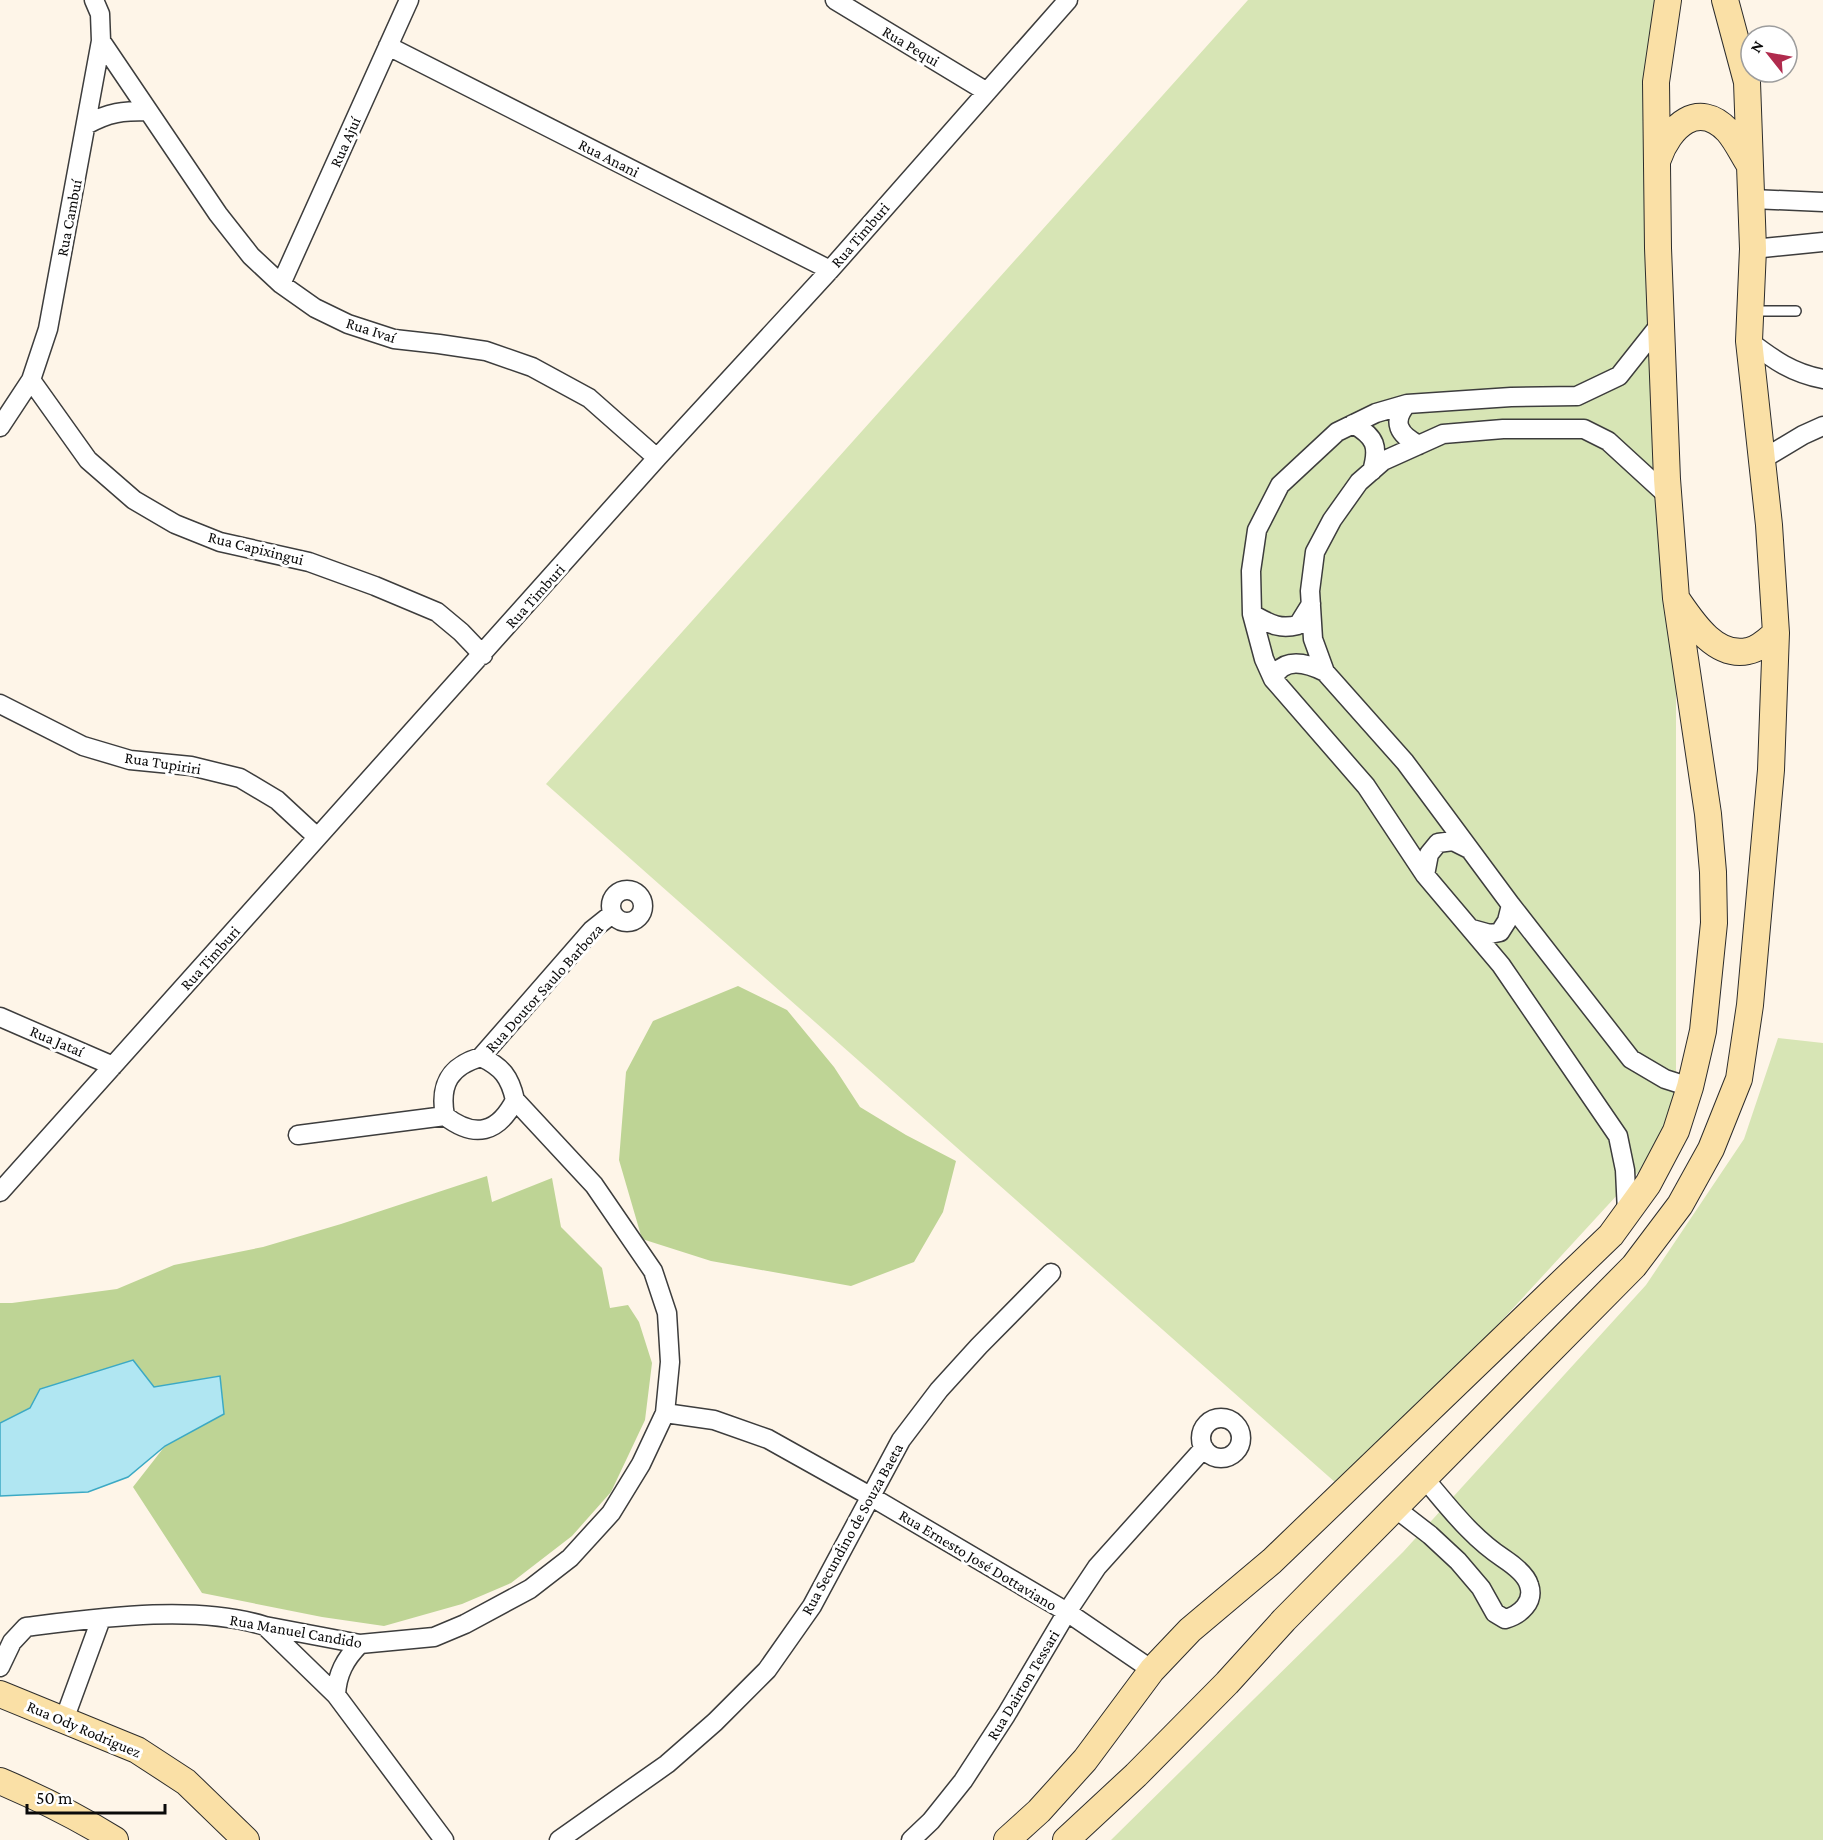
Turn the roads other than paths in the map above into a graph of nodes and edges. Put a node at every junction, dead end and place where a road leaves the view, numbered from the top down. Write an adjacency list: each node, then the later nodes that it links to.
1 (94, 0): 7 (street, Rua Cambuí)
2 (409, 0): 8 (street, Rua Ajuí)
3 (835, 0): 9 (street, Rua Pequi)
4 (1068, 0): 9 (street, Rua Timburi)
5 (1668, 0): 12 (main road)
6 (1725, 0): 13 (main road)
7 (101, 41): 10 (street, Rua Ivaí); 11 (street, Rua Cambuí)
8 (387, 46): 18 (street, Rua Anani); 19 (street, Rua Ajuí)
9 (987, 92): 18 (street, Rua Timburi)
10 (148, 111): 11 (street); 19 (street, Rua Ivaí)
11 (86, 125): 25 (street, Rua Cambuí)
12 (1656, 164): 13 (main road); 22 (main road)
13 (1750, 166): 14 (main road)
14 (1752, 199): 15 (street); 17 (main road)
15 (1823, 202)
16 (1823, 242): 17 (street)
17 (1753, 249): 20 (main road)
18 (830, 270): 31 (street, Rua Timburi)
19 (281, 284): 31 (street, Rua Ivaí)
20 (1751, 311): 21 (lane); 23 (main road)
21 (1796, 311)
22 (1661, 323): 26 (street); 34 (main road)
23 (1749, 341): 24 (street); 32 (main road)
24 (1823, 379)
25 (31, 380): 29 (street, Rua Cambuí); 39 (street, Rua Capixingui)
26 (1407, 404): 27 (street); 30 (street)
27 (1353, 424): 33 (street); 37 (street)
28 (1823, 426): 32 (street)
29 (0, 427)
30 (1419, 445): 33 (street); 34 (street)
31 (657, 458): 39 (street, Rua Timburi)
32 (1763, 459): 38 (main road)
33 (1372, 471): 36 (street)
34 (1668, 496): 35 (main road)
35 (1676, 598): 38 (main road); 52 (main road)
36 (1311, 604): 37 (street); 40 (street)
37 (1252, 614): 41 (street)
38 (1776, 633): 61 (main road)
39 (483, 655): 43 (street, Rua Timburi)
40 (1325, 672): 41 (street); 44 (street)
41 (1274, 679): 45 (street)
42 (0, 704): 43 (street, Rua Tupiriri)
43 (317, 837): 51 (street, Rua Timburi)
44 (1469, 849): 45 (street); 46 (street)
45 (1425, 875): 48 (street)
46 (1511, 905): 48 (street); 52 (street)
47 (612, 914): 50 (street, Rua Doutor Saulo Barboza)
48 (1472, 930): 57 (street)
49 (0, 1017): 51 (street, Rua Jataí)
50 (482, 1057): 53 (street, Rua Manuel Candido); 54 (street, Rua Doutor Saulo Barboza)
51 (113, 1066): 56 (street, Rua Timburi)
52 (1690, 1087): 57 (main road)
53 (515, 1100): 54 (street); 59 (street, Rua Manuel Candido)
54 (445, 1116): 55 (street)
55 (298, 1135)
56 (0, 1192)
57 (1628, 1212): 69 (main road)
58 (1051, 1273): 62 (street, Rua Secundino de Souza Baeta)
59 (665, 1413): 62 (street, Rua Ernesto José Dottaviano); 67 (street, Rua Manuel Candido)
60 (1204, 1448): 64 (street, Rua Dairton Tessari)
61 (1424, 1478): 63 (main road); 63 (street)
62 (870, 1496): 64 (street, Rua Ernesto José Dottaviano); 78 (street, Rua Secundino de Souza Baeta)
63 (1395, 1508): 82 (main road)
64 (1067, 1612): 69 (street, Rua Ernesto José Dottaviano); 79 (street, Rua Dairton Tessari)
65 (101, 1619): 66 (street, Rua Manuel Candido); 68 (street, Rua Manuel Candido); 72 (street)
66 (265, 1626): 67 (street, Rua Manuel Candido); 71 (street)
67 (360, 1644): 71 (street)
68 (0, 1667)
69 (1152, 1670): 74 (main road)
70 (0, 1694): 72 (main road, Rua Ody Rodriguez)
71 (336, 1695): 77 (street)
72 (64, 1720): 76 (main road, Rua Ody Rodriguez)
73 (0, 1782): 75 (main road)
74 (1039, 1811): 80 (main road); 81 (main road)
75 (115, 1840)
76 (246, 1840)
77 (444, 1840)
78 (559, 1840)
79 (911, 1840)
80 (1007, 1840)
81 (1018, 1840)
82 (1066, 1840)

